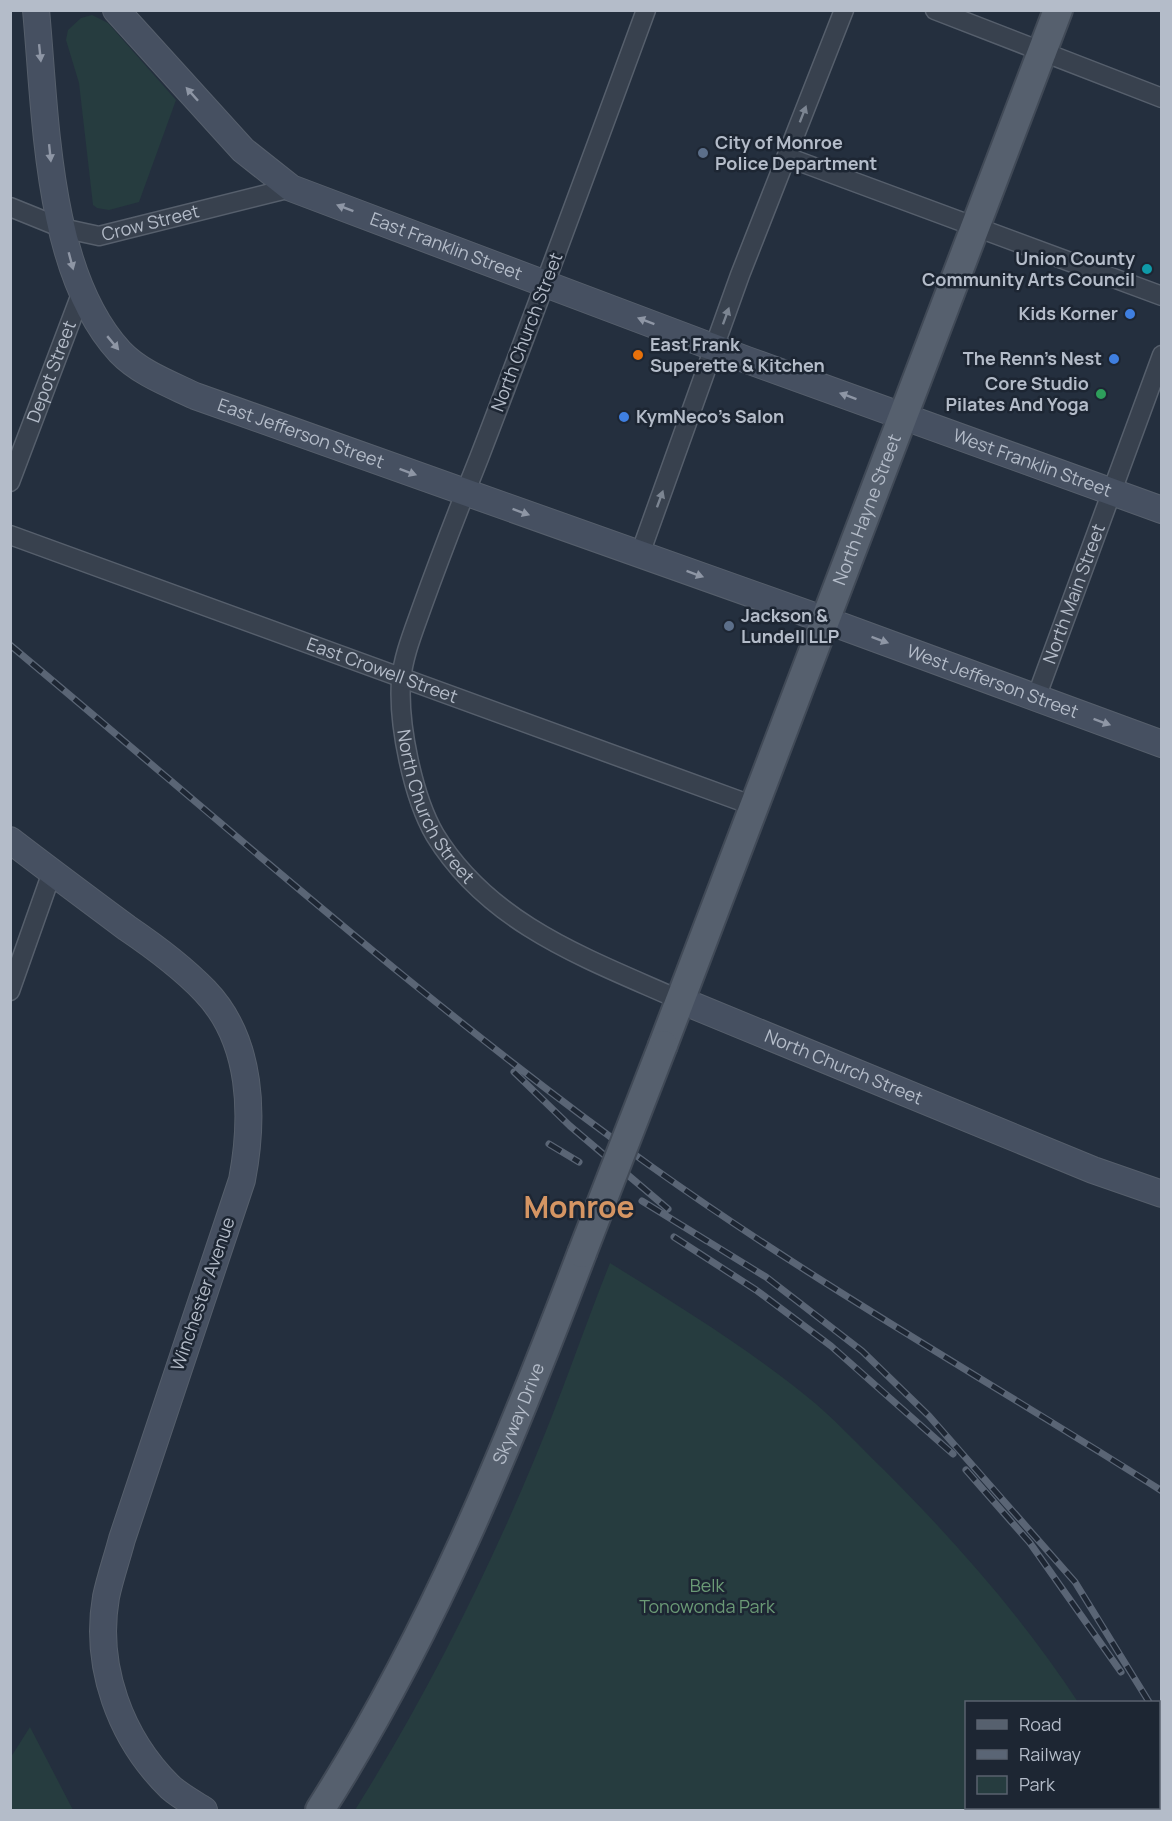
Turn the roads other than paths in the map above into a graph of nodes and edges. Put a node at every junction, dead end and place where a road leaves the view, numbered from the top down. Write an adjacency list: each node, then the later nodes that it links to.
1 (36, 10): 12 (main road, East Jefferson Street, one-way to 12)
2 (116, 10): 10 (main road, East Franklin Street, one-way to 2)
3 (646, 10): 14 (street, North Church Street)
4 (844, 10): 9 (street, one-way to 4)
5 (935, 10): 7 (street)
6 (1058, 10): 7 (main road, North Hayne Street)
7 (1042, 53): 8 (street); 13 (main road, North Hayne Street)
8 (1161, 98)
9 (787, 157): 13 (street); 17 (street, one-way to 9)
10 (291, 188): 12 (street, Crow Street); 14 (main road, East Franklin Street, one-way to 10)
11 (10, 207): 12 (street, Crow Street)
12 (62, 228): 15 (main road, East Jefferson Street, one-way to 15)
13 (975, 228): 16 (street); 19 (main road, North Hayne Street)
14 (547, 283): 17 (main road, East Franklin Street, one-way to 14); 22 (street, North Church Street)
15 (81, 294): 20 (street, Depot Street); 22 (main road, East Jefferson Street, one-way to 22)
16 (1161, 296)
17 (714, 347): 19 (main road, East Franklin Street, one-way to 17); 25 (street, one-way to 17)
18 (1161, 355): 21 (street, North Main Street)
19 (903, 415): 21 (main road, West Franklin Street); 26 (main road, North Hayne Street)
20 (10, 482)
21 (1111, 491): 23 (main road, West Franklin Street); 28 (street, North Main Street)
22 (465, 492): 25 (main road, East Jefferson Street, one-way to 25); 27 (street, North Church Street)
23 (1161, 510)
24 (10, 535): 27 (street, East Crowell Street)
25 (640, 554): 26 (main road, East Jefferson Street, one-way to 26)
26 (825, 620): 28 (main road, West Jefferson Street, one-way to 28); 30 (main road, North Hayne Street)
27 (401, 680): 30 (street, East Crowell Street); 34 (street, North Church Street)
28 (1036, 698): 29 (main road, West Jefferson Street, one-way to 29)
29 (1161, 744)
30 (754, 806): 34 (main road, North Hayne Street)
31 (10, 840): 32 (main road, Winchester Avenue)
32 (52, 872): 33 (street); 36 (main road, Winchester Avenue)
33 (10, 991)
34 (680, 1000): 35 (main road, North Church Street); 37 (main road, Skyway Drive, bridge)
35 (1161, 1194)
36 (204, 1810)
37 (320, 1810)

